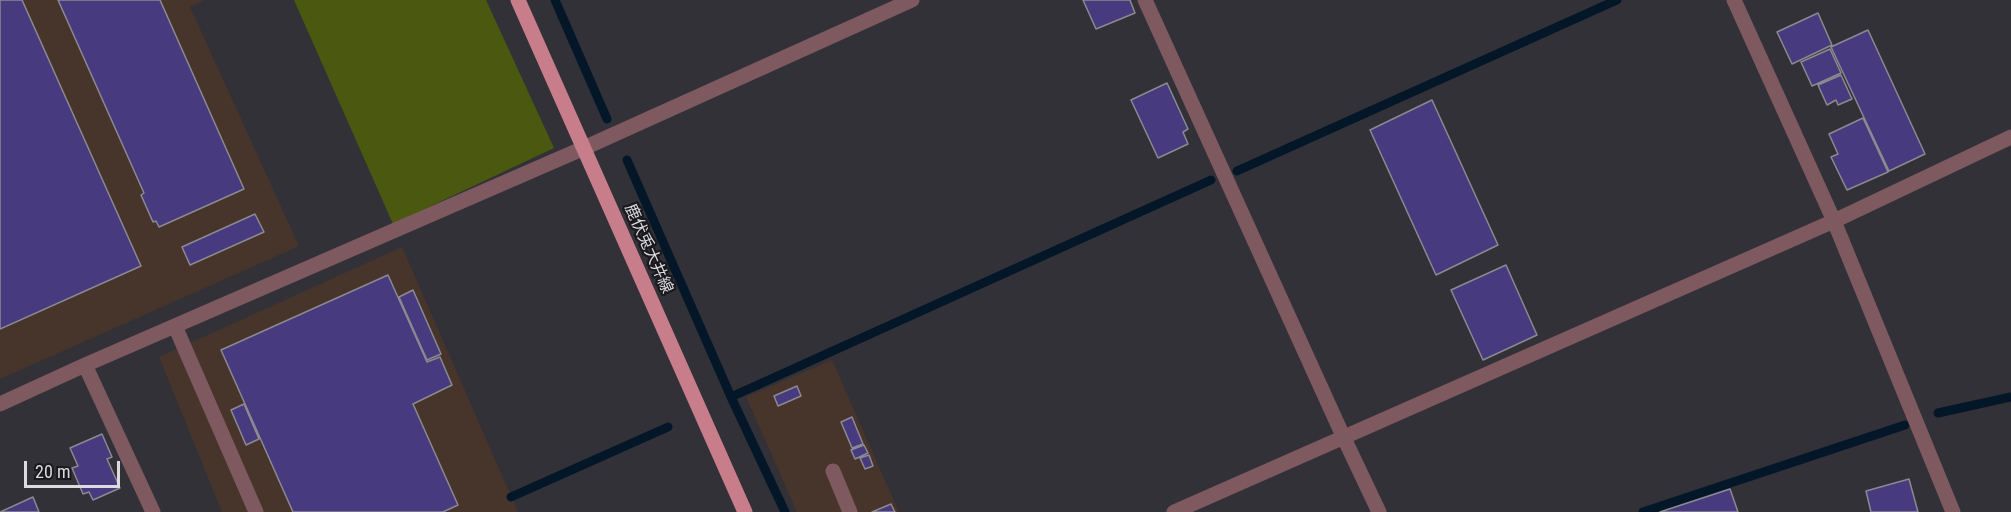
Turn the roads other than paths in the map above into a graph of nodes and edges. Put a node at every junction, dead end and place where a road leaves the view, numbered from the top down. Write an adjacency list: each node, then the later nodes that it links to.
1 (518, 0): 6 (main road, 鹿伏兎大井線)
2 (912, 0): 6 (street)
3 (1145, 0): 11 (street)
4 (1734, 0): 7 (street)
5 (2011, 137): 7 (street)
6 (584, 148): 8 (street); 15 (main road, 鹿伏兎大井線)
7 (1834, 221): 11 (street); 19 (street)
8 (175, 326): 9 (street); 14 (street)
9 (85, 365): 10 (street); 13 (street)
10 (0, 404)
11 (1343, 436): 17 (street); 18 (street)
12 (833, 471): 16 (street)
13 (153, 512)
14 (256, 512)
15 (746, 512)
16 (850, 512)
17 (1174, 512)
18 (1379, 512)
19 (1953, 512)

